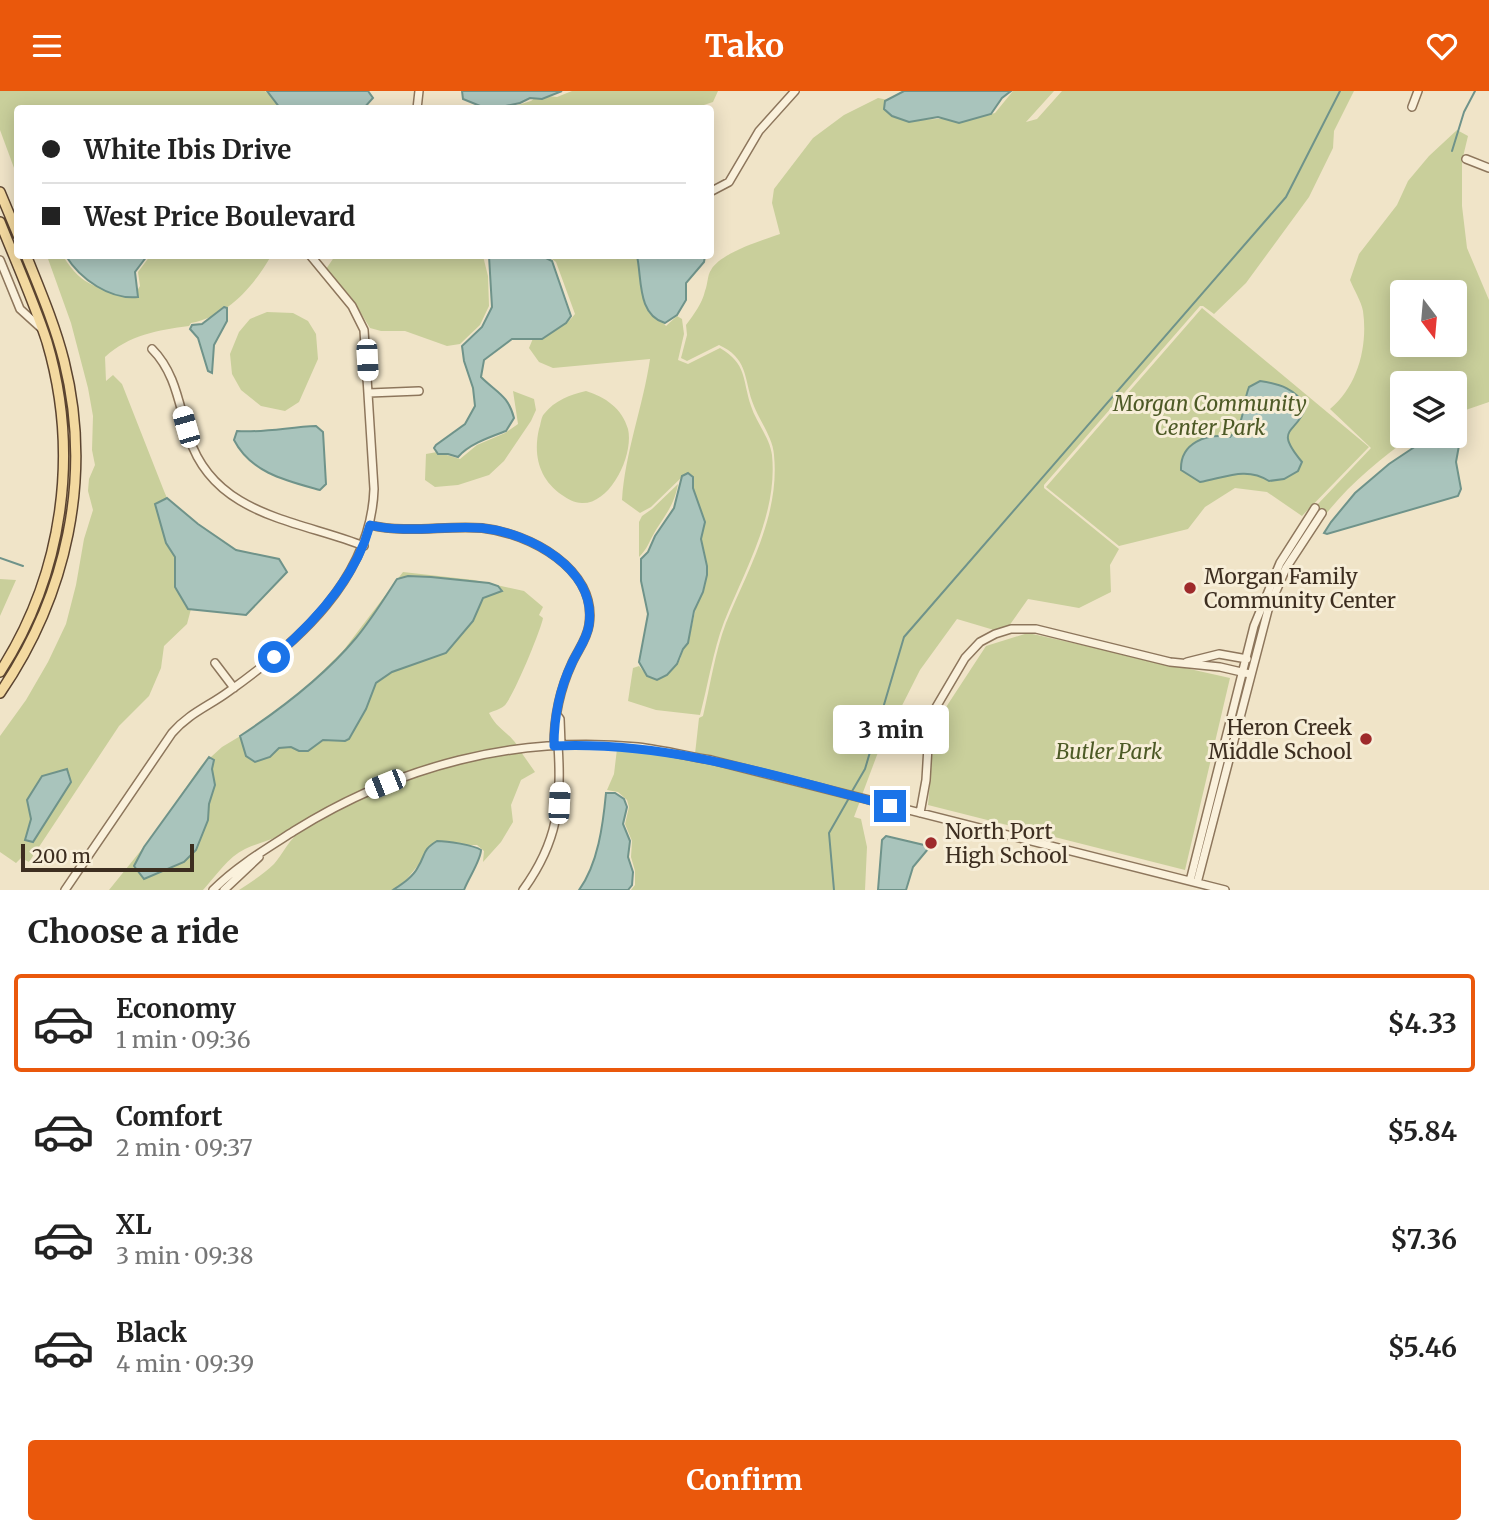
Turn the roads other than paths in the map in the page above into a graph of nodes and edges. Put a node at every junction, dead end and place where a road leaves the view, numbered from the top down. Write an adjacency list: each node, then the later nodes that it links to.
1 (795, 91): 6 (street)
2 (1418, 91): 3 (street)
3 (1412, 107)
4 (1466, 159): 5 (street)
5 (1489, 168)
6 (714, 190)
7 (0, 192): 9 (main road)
8 (0, 209): 9 (street)
9 (9, 215): 11 (main road)
10 (0, 222): 12 (main road)
11 (14, 226)
12 (14, 258)
13 (15, 259): 17 (main road)
14 (28, 259): 30 (main road)
15 (313, 259): 20 (street)
16 (0, 260): 17 (street)
17 (42, 329): 27 (main road)
18 (152, 349): 23 (street)
19 (419, 391): 20 (street)
20 (369, 393): 22 (street)
21 (1318, 510): 24 (street)
22 (370, 525): 23 (street); 31 (street)
23 (364, 546): 29 (street)
24 (1249, 660): 26 (street); 28 (street)
25 (215, 663): 29 (street)
26 (1180, 664): 28 (street); 32 (street)
27 (0, 671)
28 (1246, 673): 34 (street)
29 (234, 688): 35 (street)
30 (0, 693)
31 (557, 745): 32 (street); 33 (street); 38 (street)
32 (920, 813): 34 (street)
33 (283, 838): 36 (street); 37 (street)
34 (1194, 882): 39 (street)
35 (65, 890)
36 (213, 890)
37 (224, 890)
38 (523, 890)
39 (1225, 890)

